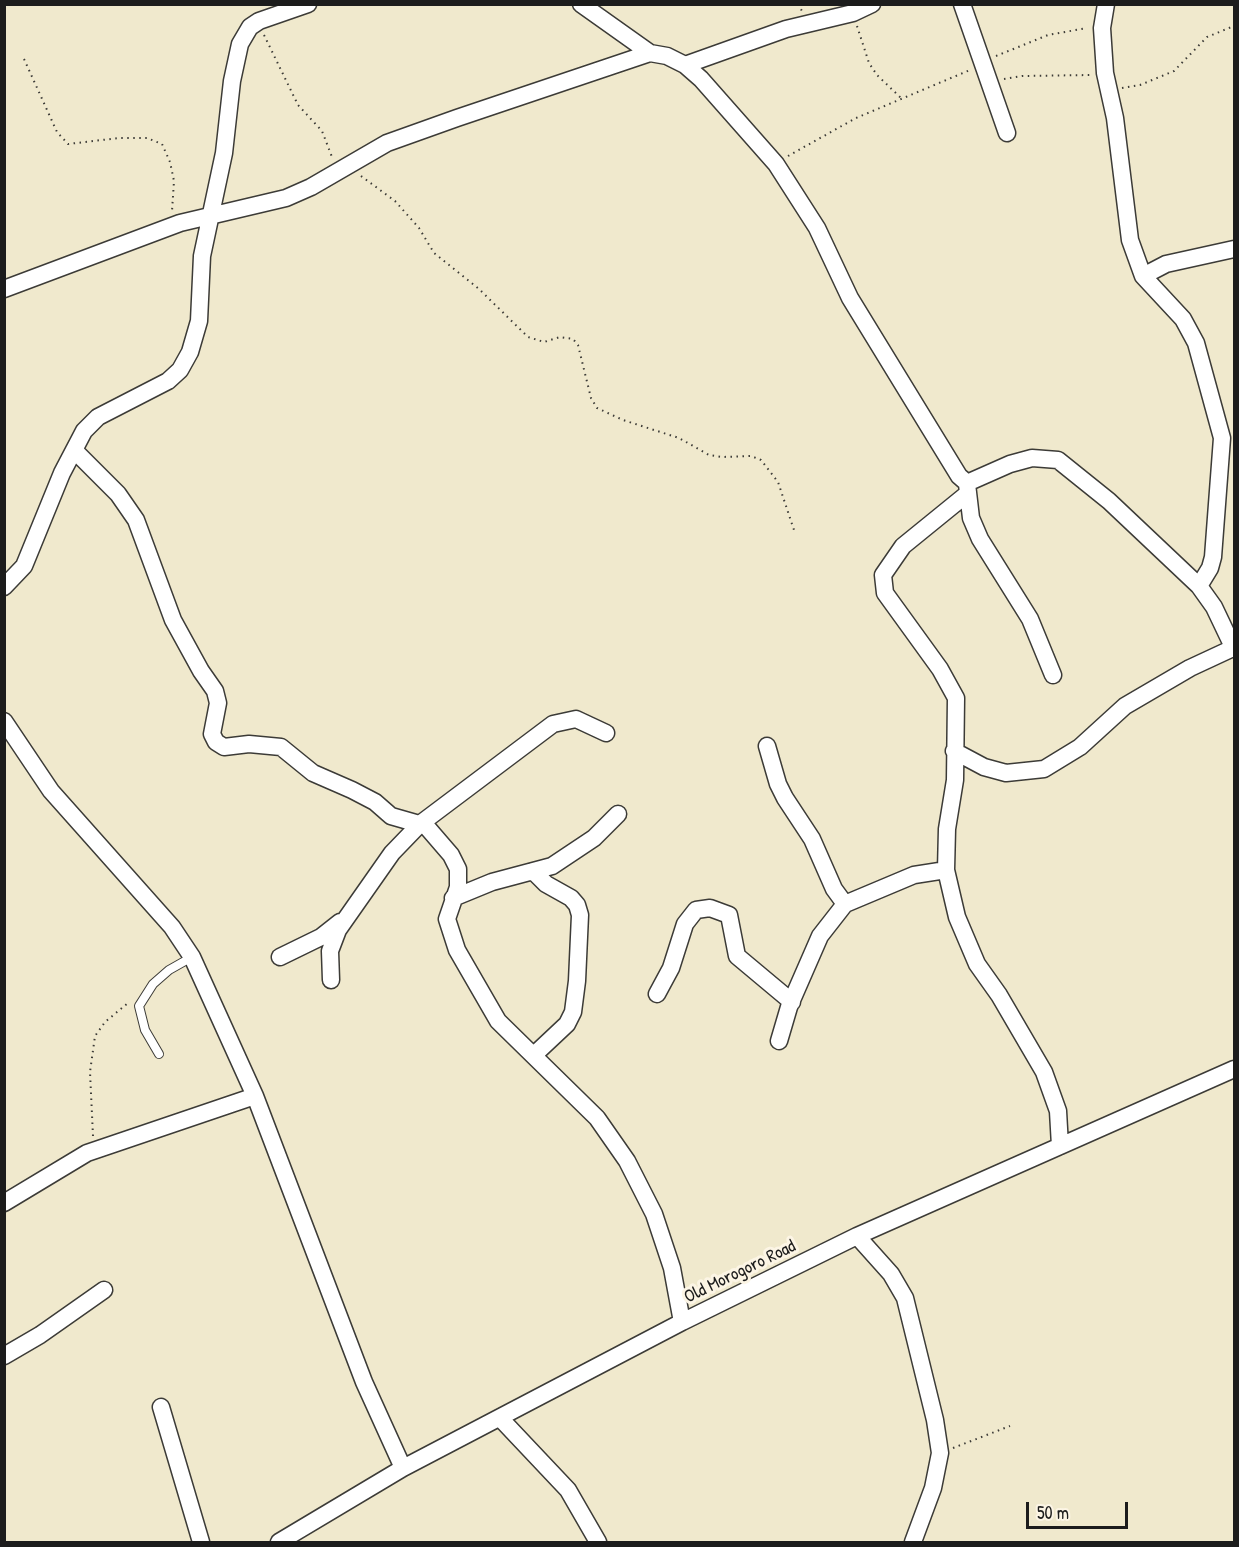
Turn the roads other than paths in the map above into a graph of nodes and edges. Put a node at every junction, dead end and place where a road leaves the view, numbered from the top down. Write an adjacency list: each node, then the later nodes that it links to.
1 (308, 4): 6 (street)
2 (582, 4): 7 (street)
3 (872, 4): 8 (street)
4 (962, 4): 9 (street)
5 (1106, 4): 12 (street)
6 (256, 13): 10 (street)
7 (650, 53): 8 (street); 10 (street)
8 (685, 65): 15 (street)
9 (1007, 133)
10 (211, 217): 13 (street); 14 (street)
11 (1234, 249): 12 (street)
12 (1143, 276): 16 (street)
13 (4, 289)
14 (74, 450): 17 (street); 25 (street)
15 (967, 489): 16 (street); 19 (street); 23 (street)
16 (1199, 586): 18 (street)
17 (4, 587)
18 (1234, 648): 23 (street)
19 (1053, 675)
20 (4, 722): 31 (street)
21 (606, 733): 25 (street)
22 (767, 746): 29 (street)
23 (954, 751): 26 (street)
24 (618, 814): 27 (street)
25 (420, 824): 28 (street); 30 (street)
26 (946, 870): 29 (street); 41 (street)
27 (533, 871): 28 (street); 38 (street)
28 (453, 898): 38 (street)
29 (845, 904): 35 (street)
30 (345, 918): 32 (street); 33 (street)
31 (192, 957): 37 (lane); 40 (street)
32 (280, 957)
33 (331, 980)
34 (657, 994): 35 (street)
35 (792, 1002): 36 (street)
36 (779, 1041)
37 (159, 1054)
38 (534, 1055): 45 (street)
39 (1234, 1069): 41 (street, Old Morogoro Road)
40 (255, 1096): 42 (street); 49 (street)
41 (1060, 1146): 43 (street, Old Morogoro Road)
42 (4, 1203)
43 (857, 1236): 45 (street, Old Morogoro Road); 53 (street)
44 (104, 1290): 46 (street)
45 (682, 1322): 48 (street, Old Morogoro Road)
46 (4, 1356)
47 (161, 1407): 50 (street)
48 (500, 1418): 49 (street, Old Morogoro Road); 52 (street)
49 (403, 1468): 51 (street, Old Morogoro Road)
50 (201, 1542)
51 (279, 1542)
52 (598, 1542)
53 (913, 1542)

